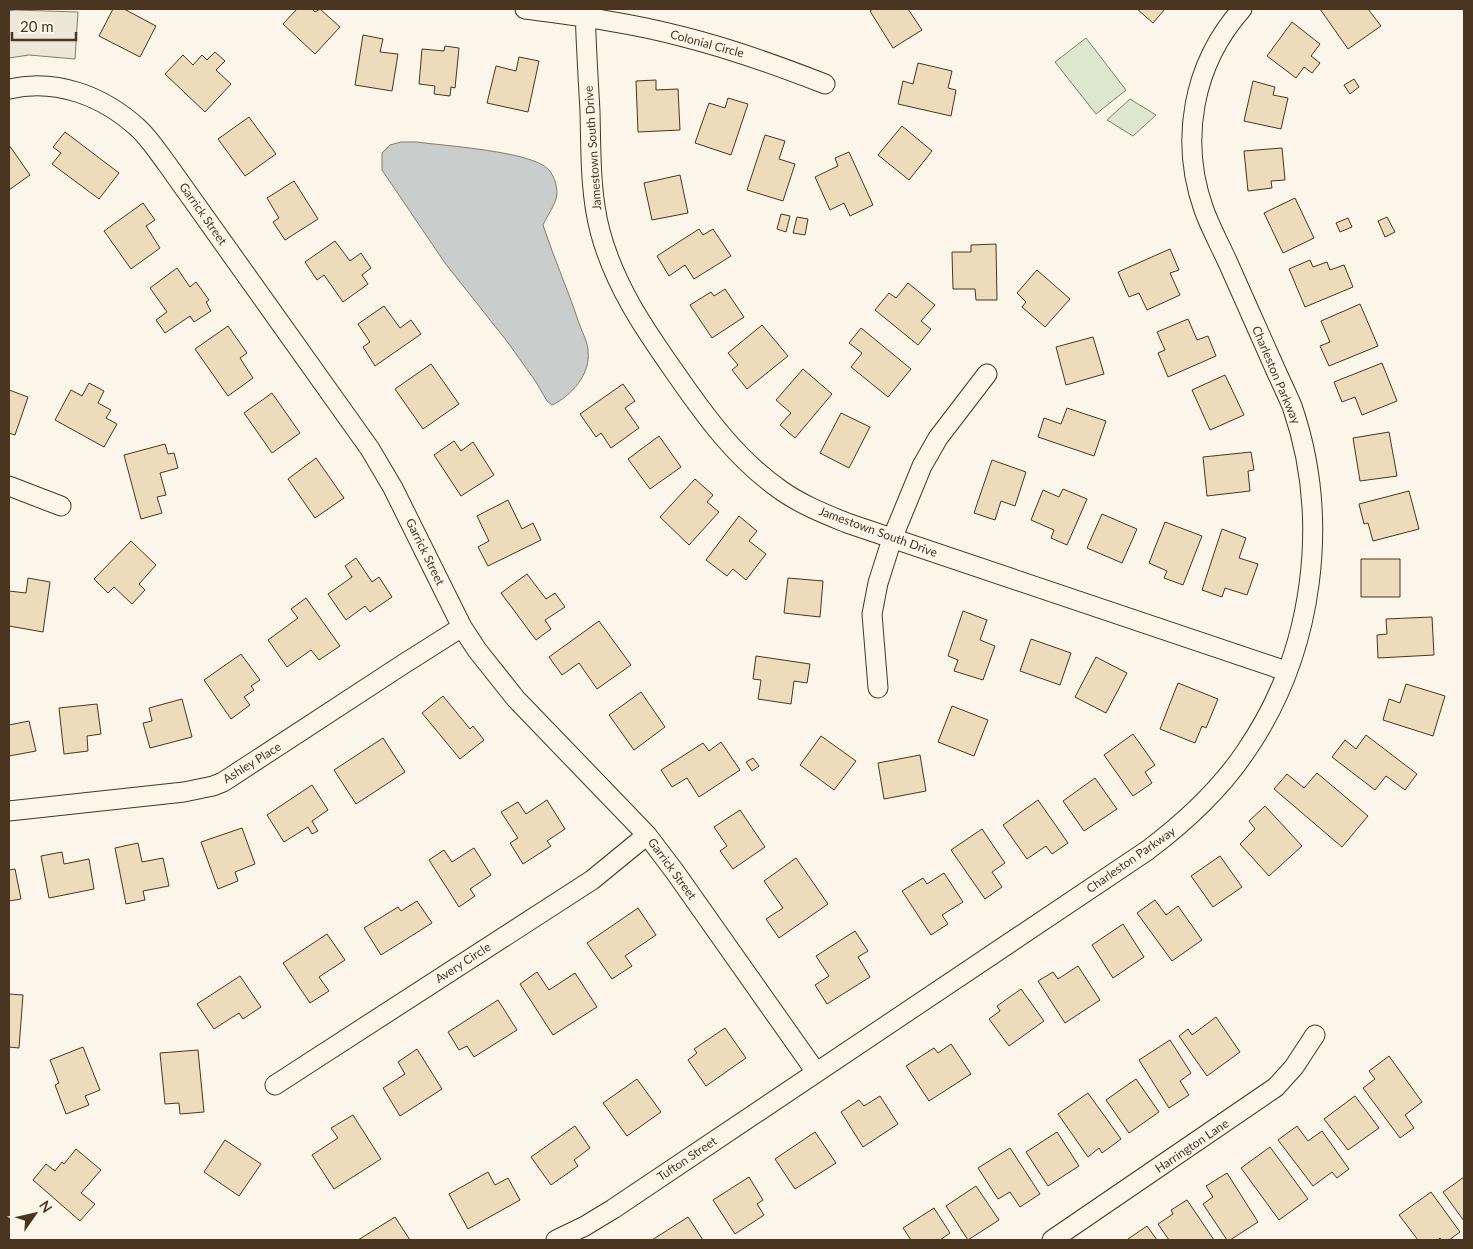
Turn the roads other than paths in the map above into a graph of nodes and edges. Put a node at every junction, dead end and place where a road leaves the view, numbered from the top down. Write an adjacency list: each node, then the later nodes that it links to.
1 (525, 9): 3 (street, Colonial Circle)
2 (1242, 9): 11 (street, Charleston Parkway)
3 (585, 13): 4 (street, Colonial Circle); 9 (street, Jamestown South Drive)
4 (826, 84)
5 (9, 89): 10 (street, Garrick Street)
6 (987, 374): 9 (street)
7 (9, 486): 8 (street)
8 (61, 506)
9 (892, 538): 11 (street, Jamestown South Drive); 12 (street)
10 (462, 628): 13 (street, Ashley Place); 14 (street, Garrick Street)
11 (1286, 671): 16 (street, Charleston Parkway)
12 (878, 688)
13 (9, 811)
14 (647, 835): 16 (street, Garrick Street); 17 (street, Avery Circle)
15 (1316, 1035): 19 (street, Harrington Lane)
16 (816, 1072): 18 (street, Tufton Street)
17 (275, 1085)
18 (556, 1240)
19 (1052, 1240)

